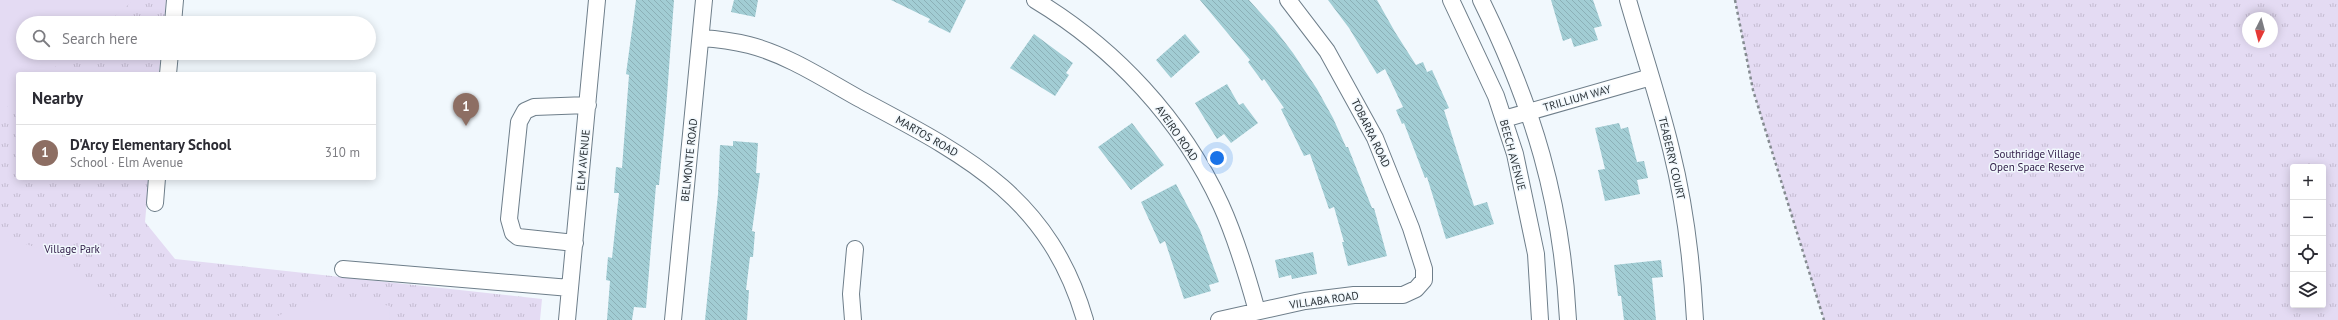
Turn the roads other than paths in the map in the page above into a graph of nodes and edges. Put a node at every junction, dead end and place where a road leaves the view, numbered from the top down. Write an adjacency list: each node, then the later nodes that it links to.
1 (175, 0): 9 (street)
2 (598, 0): 14 (street, ELM AVENUE)
3 (704, 0): 10 (street, BELMONTE ROAD)
4 (1035, 0): 24 (street, AVEIRO ROAD)
5 (1288, 0): 22 (street, TOBARRA ROAD)
6 (1451, 0): 16 (street, BEECH AVENUE)
7 (1481, 0): 15 (street)
8 (1628, 0): 13 (street, TEABERRY COURT)
9 (174, 16)
10 (701, 38): 26 (street, BELMONTE ROAD); 28 (street, MARTOS ROAD)
11 (169, 60): 12 (street)
12 (168, 72)
13 (1651, 77): 15 (street, TRILLIUM WAY); 32 (street, TEABERRY COURT)
14 (588, 105): 19 (street, ELM AVENUE); 19 (street)
15 (1530, 112): 16 (street, TRILLIUM WAY); 31 (street)
16 (1504, 119): 30 (street, BEECH AVENUE)
17 (157, 180): 18 (street)
18 (155, 203)
19 (575, 243): 23 (street, ELM AVENUE)
20 (855, 249): 27 (street)
21 (343, 269): 23 (street)
22 (1424, 280): 24 (street, VILLABA ROAD)
23 (570, 288): 25 (street, ELM AVENUE)
24 (1257, 311): 29 (street, VILLABA ROAD)
25 (567, 320)
26 (673, 320)
27 (853, 320)
28 (1085, 320)
29 (1219, 320)
30 (1540, 320)
31 (1568, 320)
32 (1695, 320)

